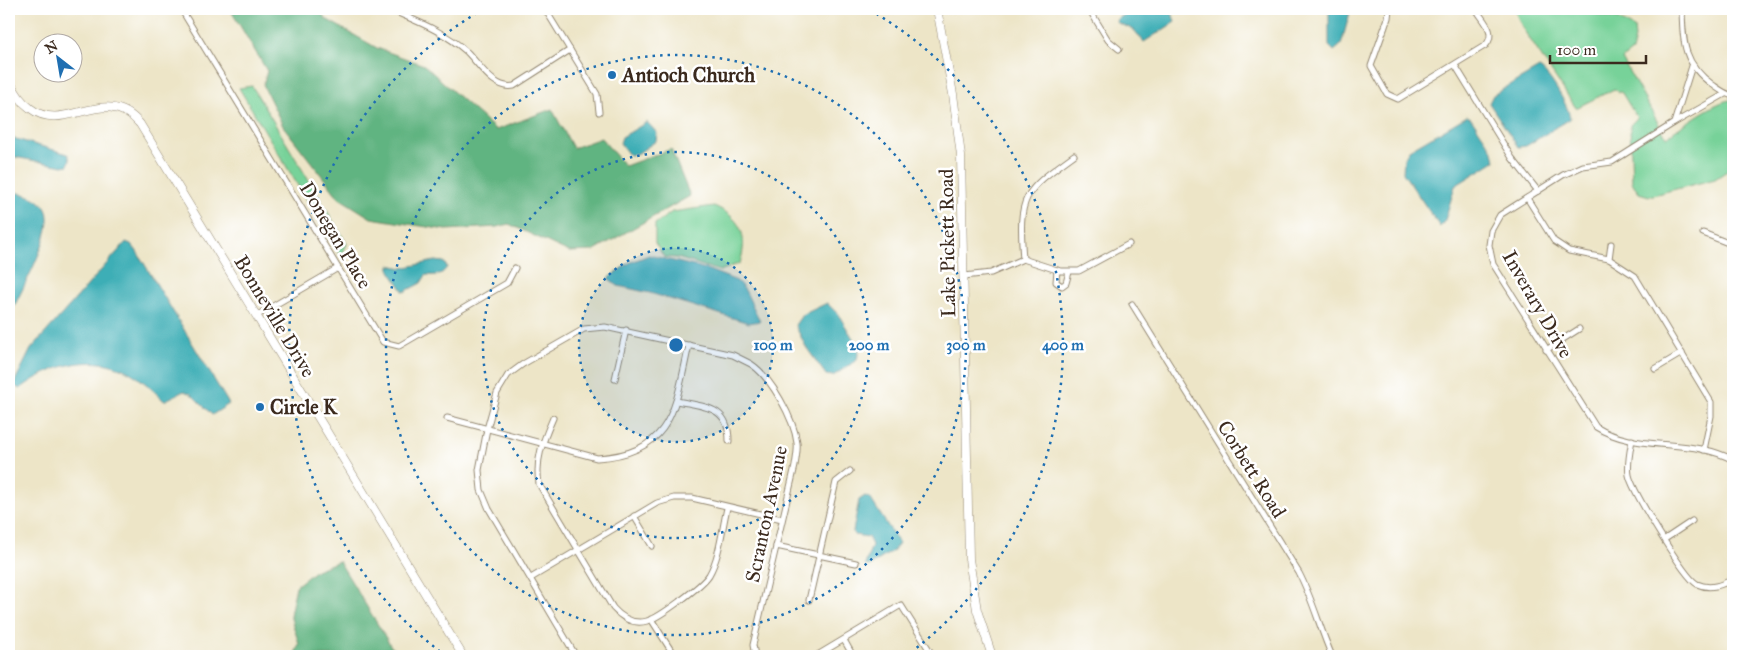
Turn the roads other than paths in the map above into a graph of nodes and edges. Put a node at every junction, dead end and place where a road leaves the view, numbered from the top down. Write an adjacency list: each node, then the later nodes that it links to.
1 (181, 9): 28 (street, Donegan Place)
2 (389, 9): 10 (street)
3 (545, 9): 10 (street)
4 (937, 9): 32 (street, Lake Pickett Road)
5 (1089, 9): 9 (street)
6 (1389, 9): 11 (street)
7 (1476, 9): 11 (street)
8 (1682, 9): 12 (street)
9 (1119, 49)
10 (570, 50): 16 (street)
11 (1455, 65): 19 (street)
12 (1692, 66): 14 (street); 17 (street)
13 (9, 81): 35 (street, Bonneville Drive)
14 (1725, 94): 15 (street); 17 (street, Inverary Drive)
15 (1733, 96)
16 (599, 112)
17 (1674, 123): 19 (street, Inverary Drive)
18 (1074, 155): 27 (street)
19 (1538, 191): 20 (street, Inverary Drive)
20 (1527, 198): 26 (street); 39 (street, Inverary Drive)
21 (1703, 233): 24 (street)
22 (1129, 244): 31 (street)
23 (1611, 244): 26 (street)
24 (1733, 244)
25 (1733, 252): 33 (street)
26 (1609, 258): 40 (street)
27 (1024, 259): 30 (street); 32 (street)
28 (338, 268): 29 (street, Donegan Place); 35 (street)
29 (515, 268)
30 (1057, 270): 31 (street); 31 (street)
31 (1069, 272)
32 (964, 276): 75 (street, Lake Pickett Road)
33 (1733, 284)
34 (1132, 304): 76 (street, Corbett Road)
35 (256, 316): 69 (street, Bonneville Drive)
36 (1579, 329): 39 (street)
37 (626, 330): 38 (street, Scranton Avenue); 42 (street); 46 (street, Scranton Avenue)
38 (689, 345): 43 (street); 55 (street, Scranton Avenue)
39 (1546, 350): 47 (street, Inverary Drive)
40 (1682, 353): 41 (street); 50 (street)
41 (1655, 369)
42 (615, 379)
43 (677, 401): 48 (street); 49 (street)
44 (447, 418): 46 (street)
45 (553, 418): 49 (street)
46 (487, 429): 49 (street); 63 (street, Scranton Avenue)
47 (1632, 440): 50 (street, Inverary Drive); 57 (street)
48 (729, 441)
49 (542, 443): 60 (street)
50 (1704, 450): 51 (street, Inverary Drive)
51 (1733, 460)
52 (850, 472): 61 (street)
53 (727, 508): 54 (street); 55 (street); 66 (street)
54 (634, 516): 58 (street); 60 (street)
55 (782, 519): 59 (street, Scranton Avenue)
56 (1692, 521): 57 (street)
57 (1665, 539): 64 (street)
58 (652, 546)
59 (776, 546): 61 (street); 71 (street, Scranton Avenue)
60 (579, 550): 63 (street); 66 (street)
61 (819, 555): 62 (street); 65 (street)
62 (856, 563)
63 (531, 578): 70 (street, Scranton Avenue)
64 (1733, 579)
65 (808, 600)
66 (651, 619): 68 (street)
67 (844, 640): 72 (street); 73 (street); 74 (street)
68 (672, 652)
69 (463, 656)
70 (576, 656)
71 (755, 656)
72 (816, 656)
73 (853, 656)
74 (932, 656)
75 (992, 656)
76 (1332, 656)

